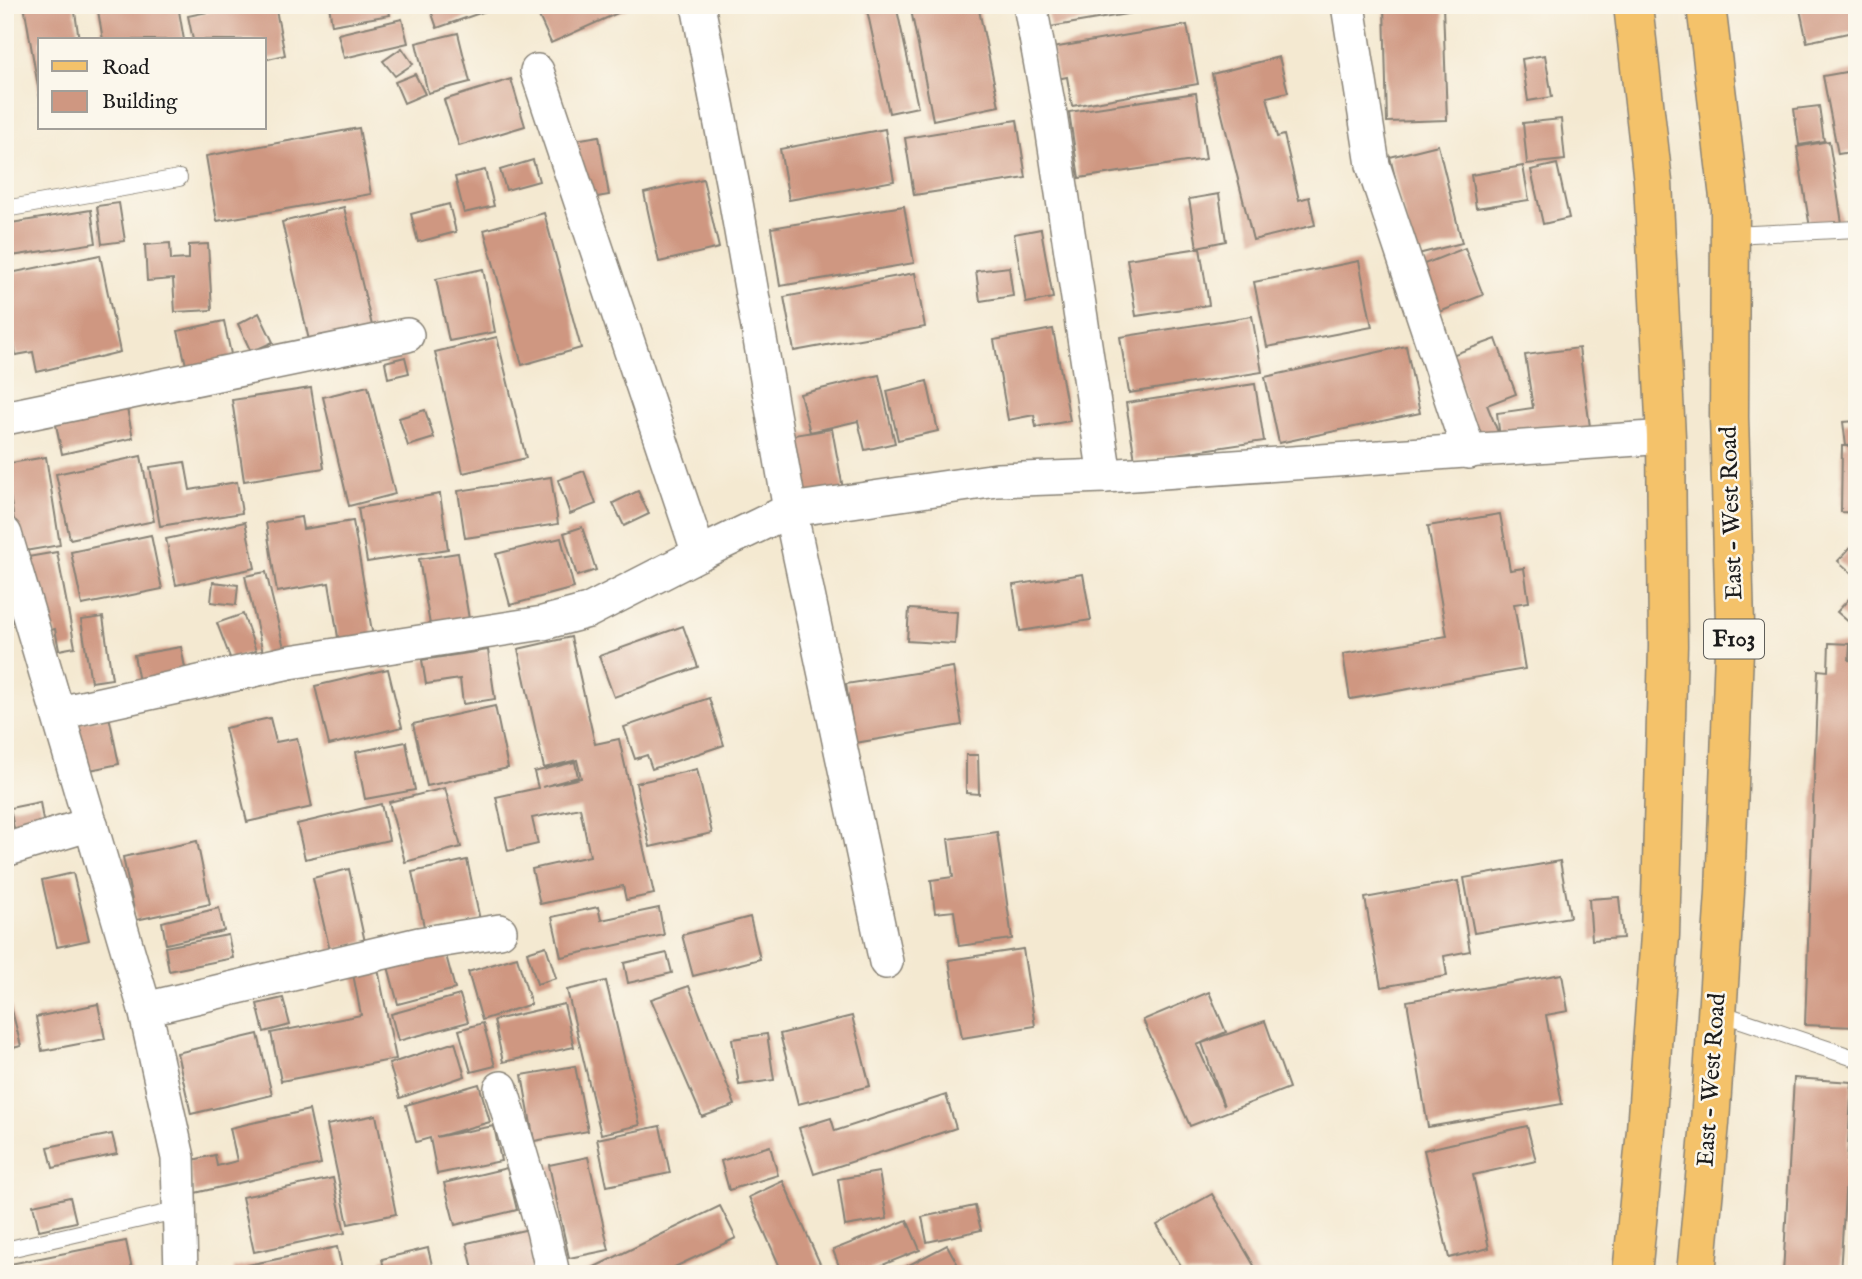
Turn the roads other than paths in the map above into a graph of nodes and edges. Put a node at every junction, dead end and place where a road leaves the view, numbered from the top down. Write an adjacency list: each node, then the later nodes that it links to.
1 (698, 5): 16 (street)
2 (1030, 5): 15 (street)
3 (1348, 5): 14 (street)
4 (1633, 5): 13 (main road, F103)
5 (1706, 5): 10 (main road, East - West Road / F103)
6 (537, 71): 18 (street)
7 (179, 178): 8 (lane)
8 (5, 209)
9 (1857, 229): 10 (lane)
10 (1732, 235): 25 (main road, East - West Road / F103)
11 (407, 335): 12 (street)
12 (5, 418)
13 (1666, 437): 14 (street); 32 (main road, F103)
14 (1469, 452): 15 (street)
15 (1105, 476): 16 (street)
16 (790, 510): 18 (street); 23 (street)
17 (5, 534): 19 (street)
18 (699, 554): 19 (street)
19 (59, 713): 20 (street)
20 (91, 824): 21 (street); 24 (street)
21 (5, 850)
22 (500, 931): 24 (street)
23 (886, 962)
24 (145, 1009): 28 (street)
25 (1717, 1012): 26 (lane); 33 (main road, East - West Road / F103)
26 (1857, 1059)
27 (501, 1088): 31 (street)
28 (180, 1210): 29 (lane); 30 (street)
29 (5, 1250)
30 (181, 1274)
31 (553, 1274)
32 (1632, 1274)
33 (1696, 1274)

